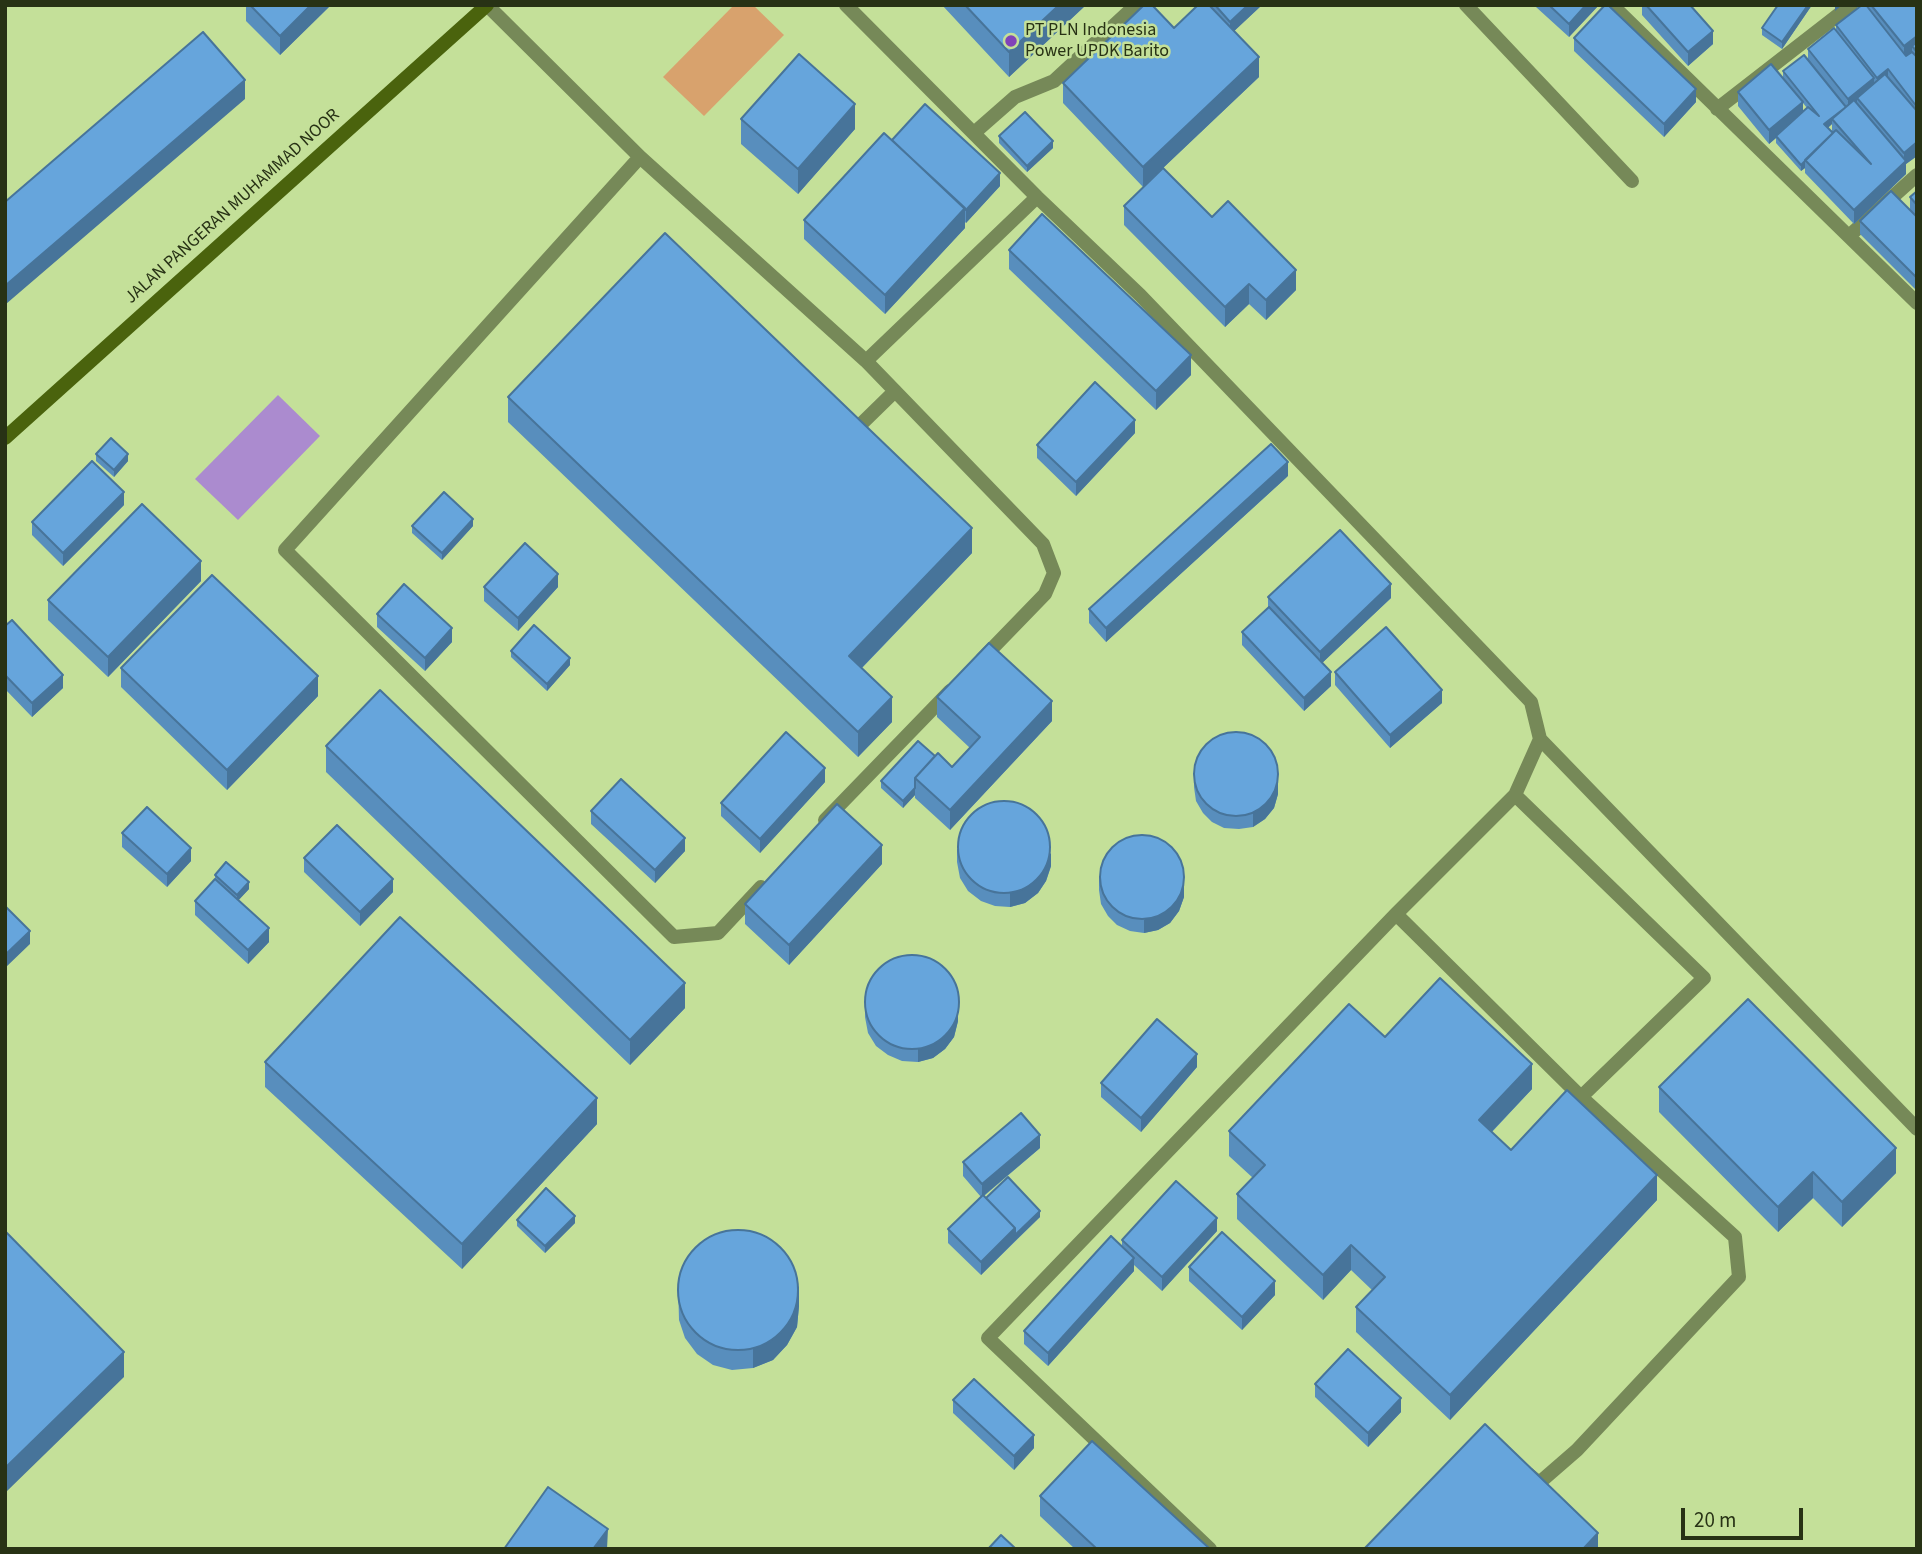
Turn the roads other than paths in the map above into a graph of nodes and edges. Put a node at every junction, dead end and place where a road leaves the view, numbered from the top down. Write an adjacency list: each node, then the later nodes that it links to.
1 (487, 5): 9 (street); 18 (main road, JALAN PANGERAN MUHAMMAD NOOR)
2 (846, 5): 8 (street)
3 (1136, 5): 8 (street)
4 (1466, 5): 11 (street)
5 (1612, 5): 7 (street)
6 (1851, 5): 7 (street)
7 (1717, 109): 13 (street)
8 (974, 133): 12 (street)
9 (640, 157): 15 (street); 22 (street)
10 (1917, 175): 13 (street)
11 (1632, 181)
12 (1037, 197): 15 (street); 19 (street)
13 (1849, 236): 14 (street)
14 (1917, 303)
15 (866, 361): 16 (street)
16 (895, 391): 17 (street); 21 (street)
17 (850, 436)
18 (5, 438)
19 (1540, 739): 20 (street); 25 (street)
20 (1516, 795): 23 (street); 24 (street)
21 (814, 831)
22 (775, 872)
23 (1396, 914): 24 (street); 27 (street)
24 (1581, 1097): 26 (street)
25 (1917, 1129)
26 (1519, 1466)
27 (1210, 1549)

